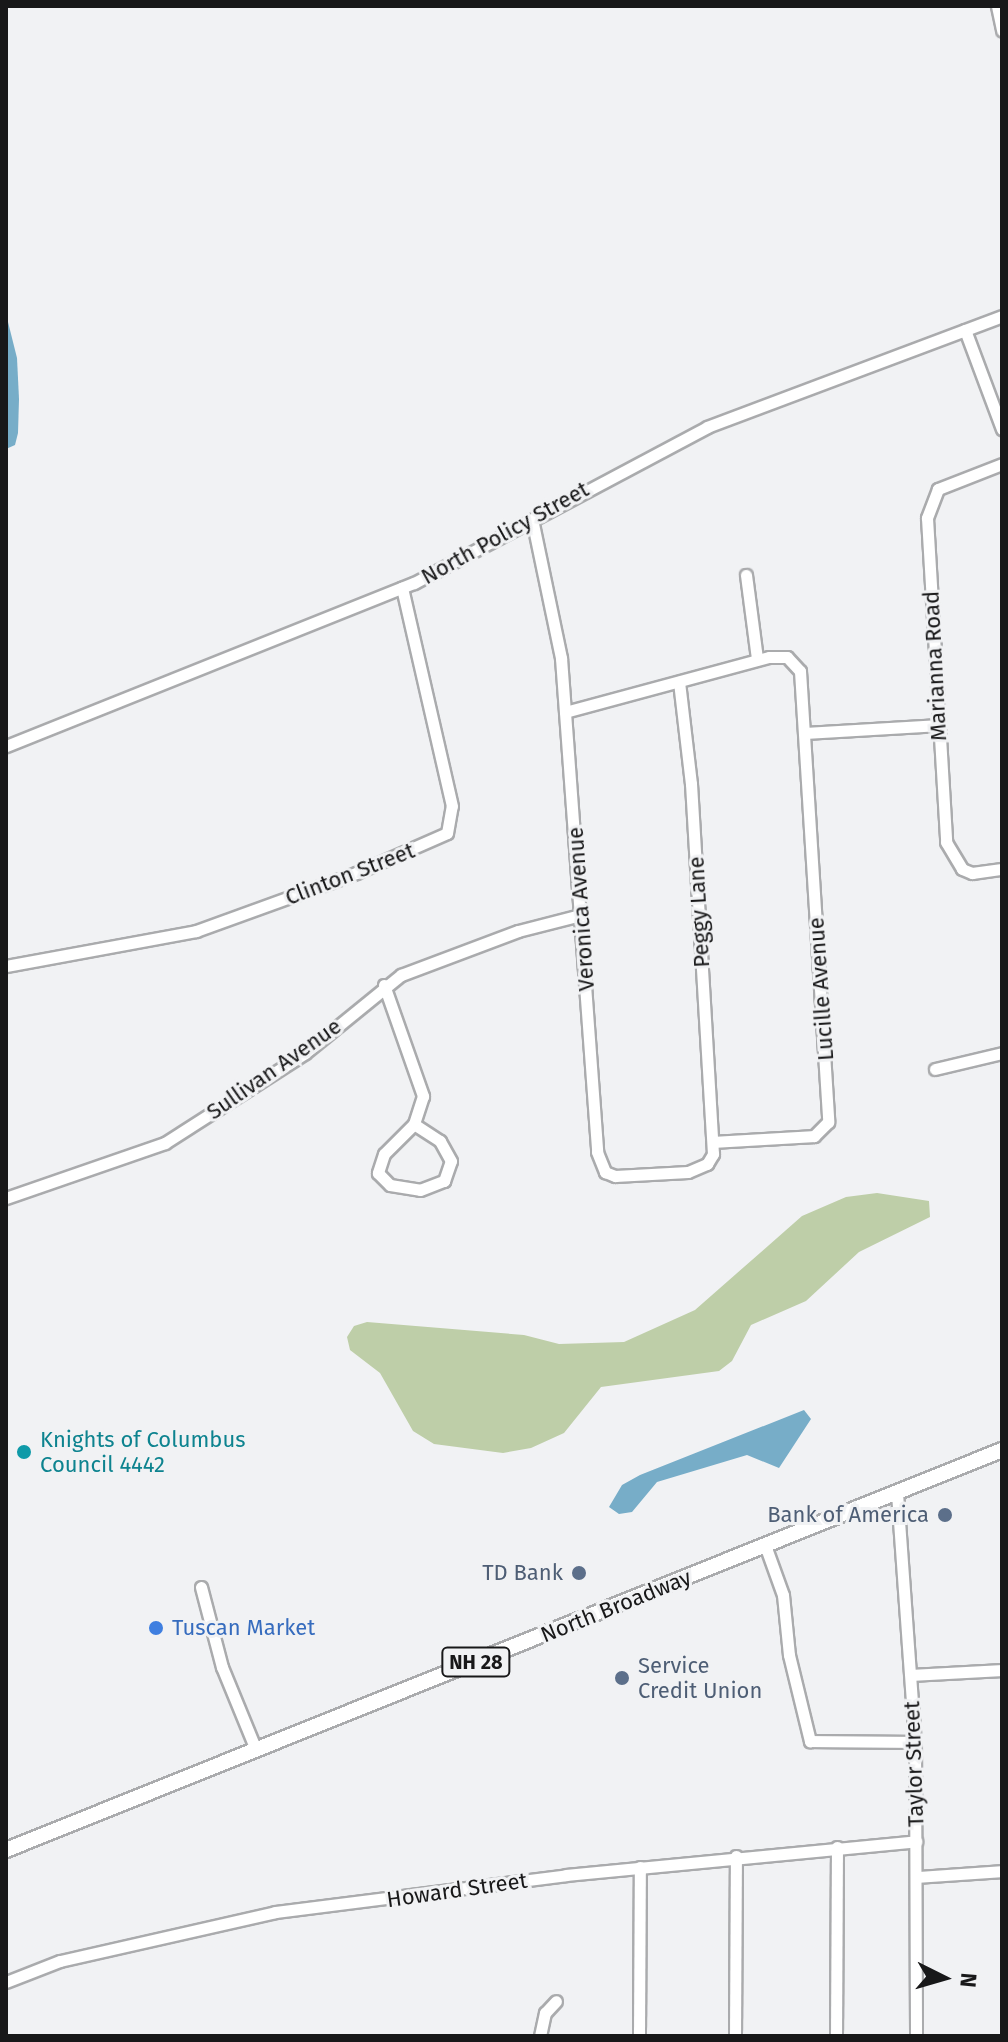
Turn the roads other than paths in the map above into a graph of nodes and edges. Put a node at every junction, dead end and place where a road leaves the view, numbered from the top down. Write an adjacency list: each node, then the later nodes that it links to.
1 (997, 6): 2 (street)
2 (1002, 30)
3 (1002, 316): 4 (street, North Policy Street)
4 (965, 330): 5 (street); 7 (street, North Policy Street)
5 (1002, 429)
6 (1002, 464): 13 (street, Marianna Road)
7 (532, 519): 9 (street, North Policy Street); 12 (street, Veronica Avenue)
8 (746, 575): 10 (street)
9 (402, 588): 15 (street, North Policy Street); 18 (street, Clinton Street)
10 (757, 659): 11 (street, Lucille Avenue); 14 (street, Lucille Avenue)
11 (679, 682): 12 (street, Lucille Avenue); 23 (street, Peggy Lane)
12 (565, 712): 17 (street, Veronica Avenue)
13 (939, 725): 14 (street); 16 (street, Marianna Road)
14 (806, 733): 23 (street, Lucille Avenue)
15 (6, 746)
16 (1002, 869)
17 (581, 915): 19 (street, Sullivan Avenue); 23 (street, Veronica Avenue)
18 (6, 966)
19 (384, 985): 22 (street); 24 (street, Sullivan Avenue)
20 (1002, 1053): 21 (street)
21 (935, 1069)
22 (414, 1124): 22 (street)
23 (713, 1142)
24 (6, 1198)
25 (1002, 1450): 26 (main road, North Broadway / NH 28)
26 (897, 1493): 27 (main road, North Broadway / NH 28); 30 (street, Taylor Street)
27 (765, 1545): 31 (street); 32 (main road, North Broadway / NH 28)
28 (201, 1587): 32 (street)
29 (1002, 1670): 30 (street)
30 (911, 1675): 31 (street, Taylor Street)
31 (915, 1742): 33 (street, Taylor Street)
32 (256, 1750): 35 (main road, North Broadway / NH 28)
33 (916, 1841): 34 (street, Howard Street); 39 (street, Taylor Street)
34 (837, 1847): 36 (street, Howard Street); 45 (street)
35 (6, 1850)
36 (736, 1856): 37 (street, Howard Street); 44 (street)
37 (640, 1867): 40 (street, Howard Street); 43 (street)
38 (1002, 1871): 39 (street)
39 (917, 1877): 46 (street, Taylor Street)
40 (6, 1982)
41 (556, 2001): 42 (street)
42 (540, 2036)
43 (639, 2036)
44 (735, 2036)
45 (836, 2036)
46 (916, 2036)

